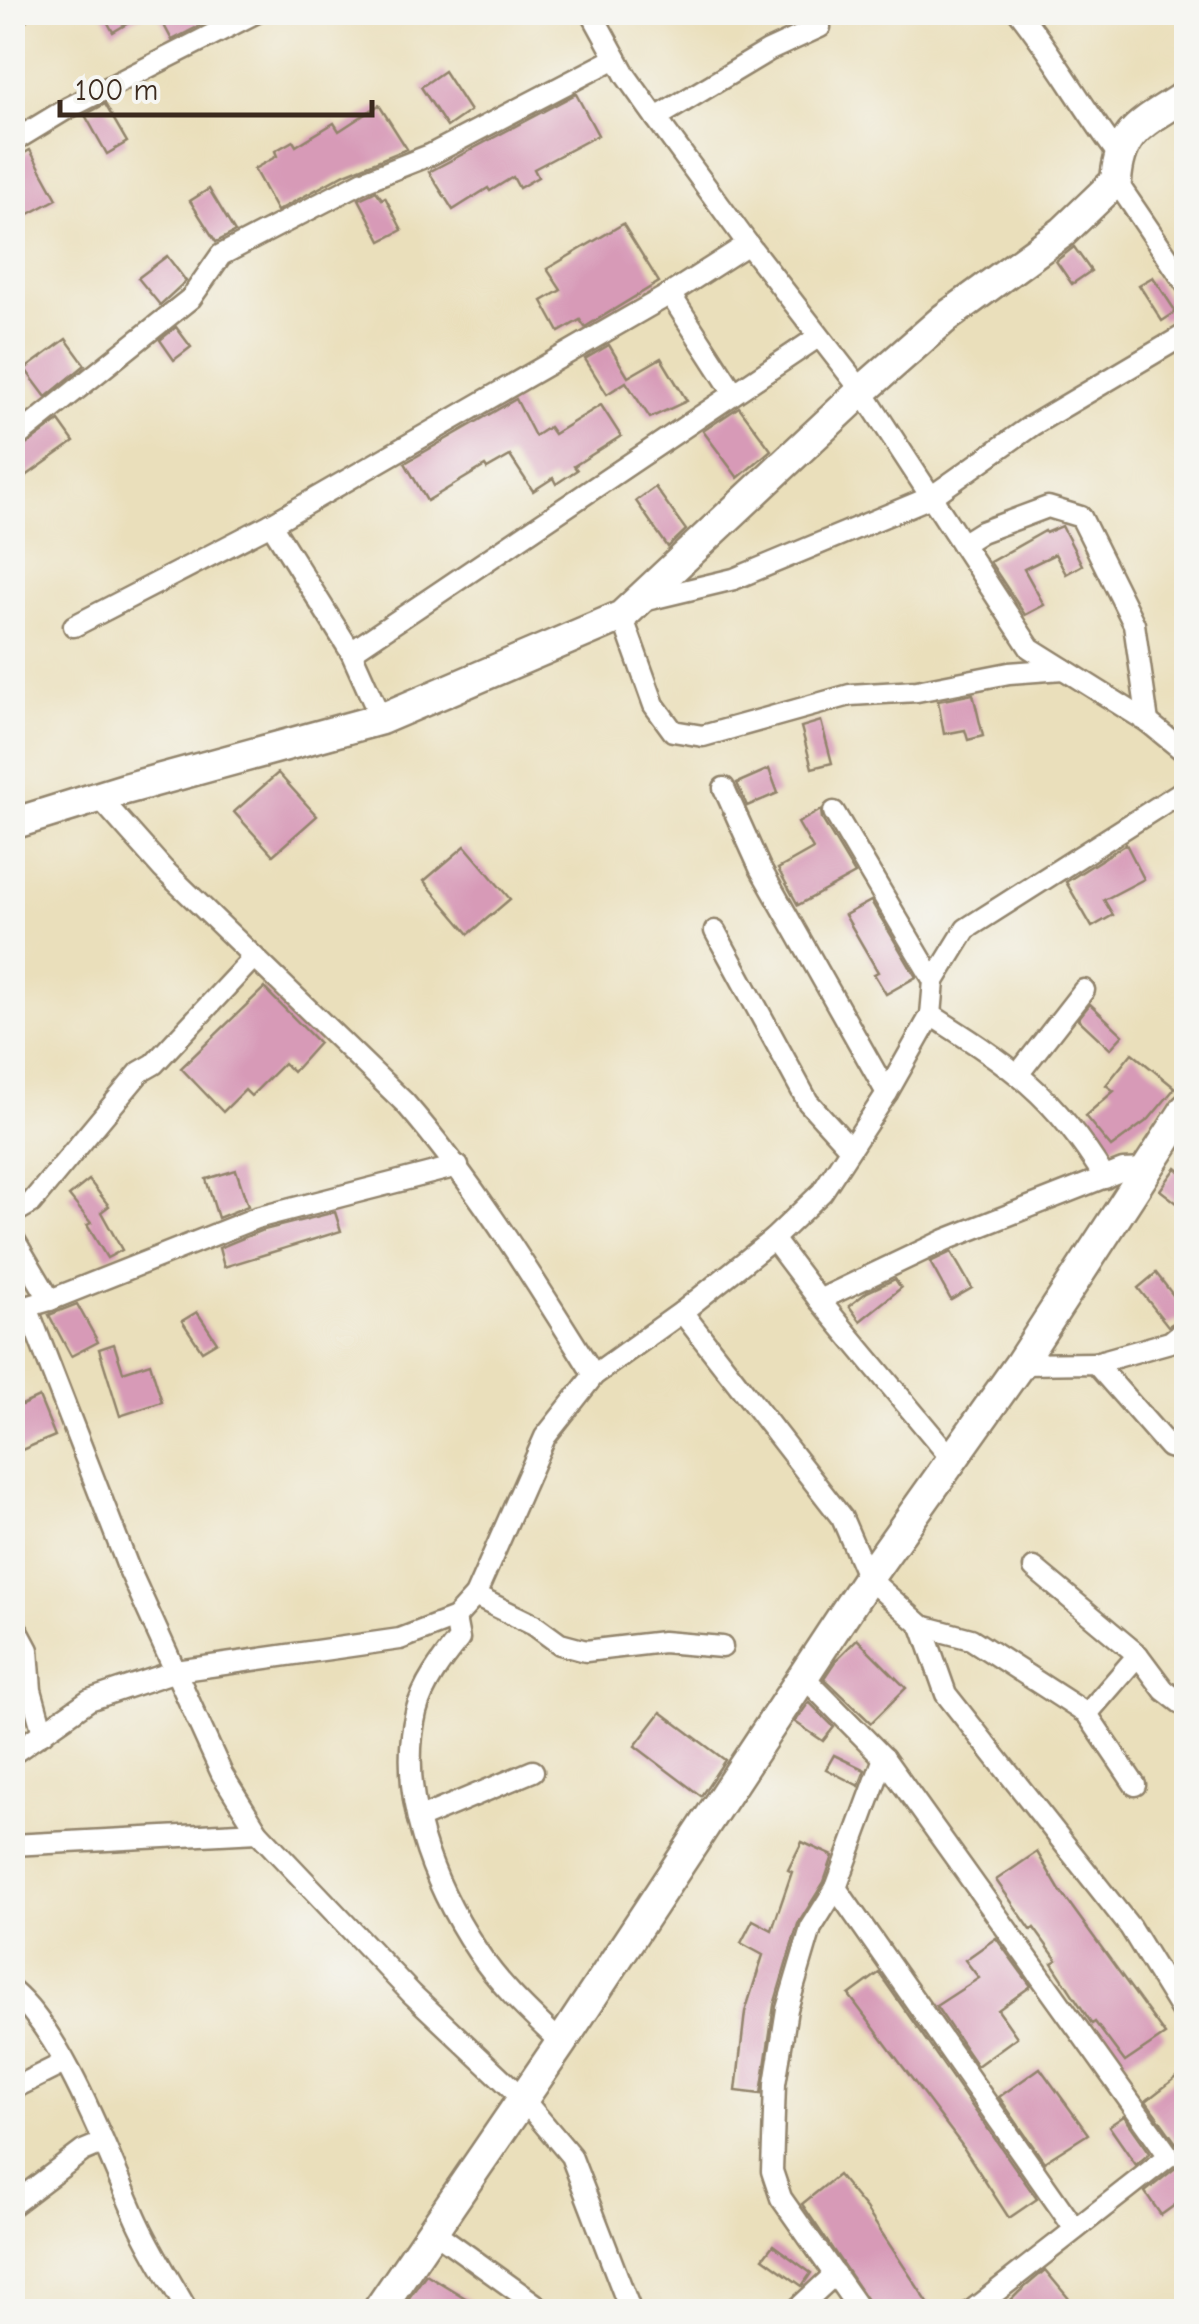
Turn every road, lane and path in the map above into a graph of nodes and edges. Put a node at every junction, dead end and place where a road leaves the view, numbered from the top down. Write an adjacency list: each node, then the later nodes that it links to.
1 (257, 12): 8 (street)
2 (590, 12): 5 (street)
3 (1018, 12): 9 (street)
4 (820, 27): 7 (street)
5 (616, 58): 7 (street); 17 (street)
6 (1186, 96): 9 (main road)
7 (656, 118): 10 (street)
8 (12, 142)
9 (1117, 167): 11 (street); 15 (main road)
10 (748, 244): 12 (street); 14 (street)
11 (1186, 284)
12 (670, 294): 16 (street); 19 (street)
13 (1186, 334): 18 (street)
14 (818, 336): 15 (street); 16 (street)
15 (862, 391): 18 (street); 21 (main road)
16 (734, 393): 23 (street)
17 (12, 441)
18 (931, 496): 20 (street); 21 (street)
19 (271, 524): 22 (street); 23 (street)
20 (962, 544): 24 (street); 26 (street)
21 (631, 609): 24 (street); 25 (main road)
22 (74, 626)
23 (351, 652): 25 (street)
24 (1064, 668): 26 (street)
25 (381, 719): 30 (main road)
26 (1148, 722): 27 (street)
27 (1186, 754)
28 (724, 788): 39 (street)
29 (1186, 790): 35 (street)
30 (99, 797): 32 (main road); 34 (street)
31 (834, 812): 35 (street)
32 (12, 824)
33 (715, 931): 41 (street)
34 (254, 957): 42 (street); 45 (street)
35 (934, 981): 37 (street)
36 (1084, 990): 38 (street)
37 (931, 1015): 38 (street); 39 (street)
38 (1019, 1073): 44 (street)
39 (887, 1093): 41 (street)
40 (1186, 1108): 43 (main road)
41 (850, 1148): 47 (street)
42 (458, 1166): 48 (street); 55 (street)
43 (1147, 1169): 44 (street); 54 (main road)
44 (1105, 1178): 49 (street)
45 (12, 1214)
46 (12, 1236): 48 (street)
47 (773, 1239): 49 (street); 51 (street)
48 (50, 1300): 50 (street)
49 (819, 1300): 57 (street)
50 (20, 1309): 66 (street)
51 (682, 1312): 55 (street); 59 (street)
52 (1186, 1329): 53 (street)
53 (1096, 1363): 54 (street); 56 (street)
54 (1020, 1364): 57 (main road)
55 (594, 1376): 60 (street)
56 (1186, 1452)
57 (951, 1458): 59 (main road)
58 (1034, 1568): 65 (street)
59 (868, 1578): 63 (street); 67 (main road)
60 (476, 1596): 61 (street); 64 (street)
61 (455, 1618): 66 (street); 75 (street)
62 (12, 1620): 70 (street)
63 (922, 1626): 69 (street); 80 (street)
64 (722, 1647)
65 (1138, 1655): 68 (street); 69 (street)
66 (176, 1670): 70 (street); 76 (street)
67 (802, 1675): 72 (street); 81 (main road)
68 (1186, 1707)
69 (1087, 1714): 74 (street)
70 (42, 1733): 71 (street)
71 (12, 1754)
72 (884, 1758): 78 (street); 87 (street)
73 (534, 1772): 75 (street)
74 (1135, 1785)
75 (418, 1820): 81 (street)
76 (258, 1832): 77 (street); 84 (street)
77 (12, 1845)
78 (836, 1888): 87 (street); 89 (street)
79 (12, 1990): 82 (street)
80 (1186, 2018)
81 (561, 2042): 84 (main road)
82 (64, 2064): 83 (street); 85 (street)
83 (12, 2089)
84 (522, 2098): 88 (main road); 93 (street)
85 (102, 2143): 86 (street); 91 (street)
86 (12, 2205)
87 (1075, 2229): 96 (street)
88 (432, 2230): 90 (main road); 92 (street)
89 (835, 2274): 94 (street); 95 (street)
90 (387, 2308)
91 (188, 2312)
92 (546, 2312)
93 (631, 2312)
94 (794, 2312)
95 (862, 2312)
96 (970, 2312)

